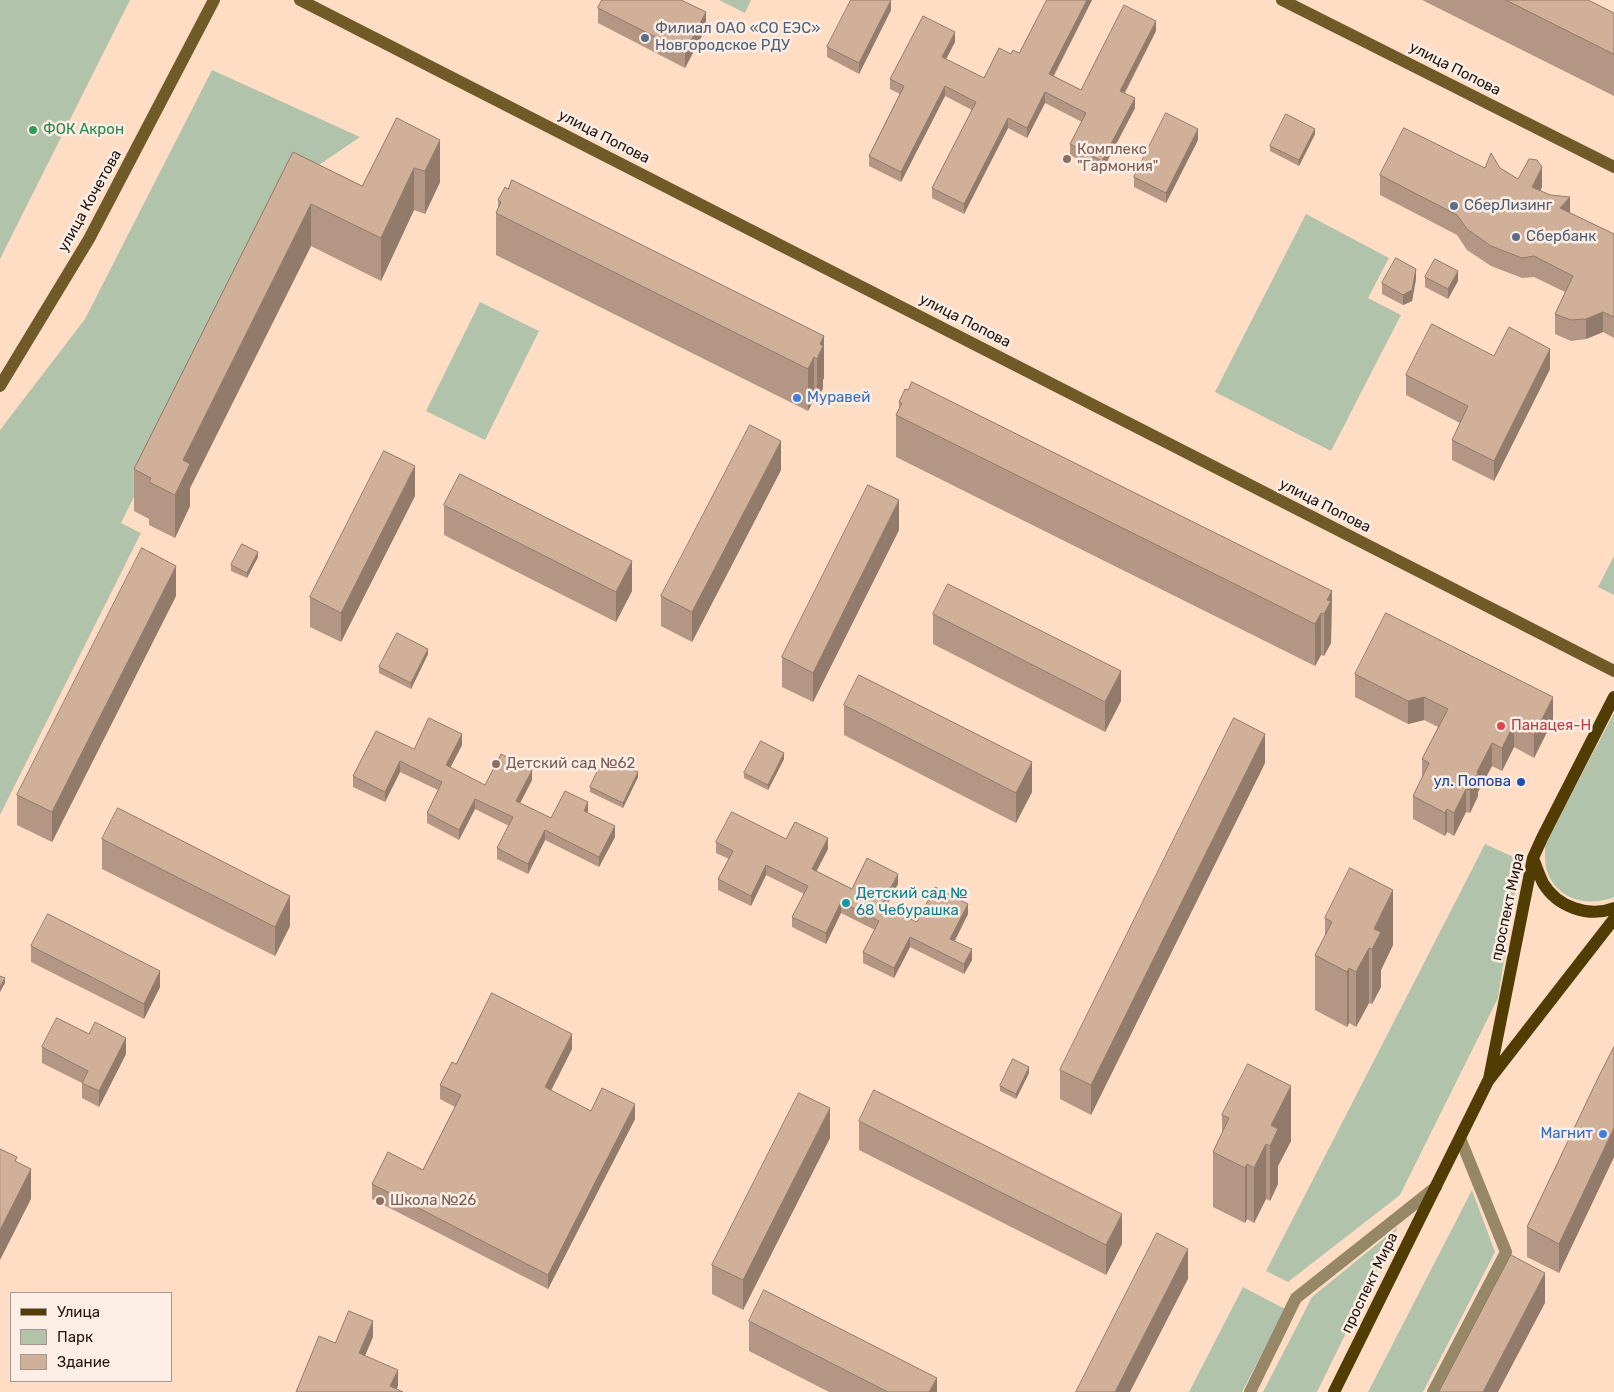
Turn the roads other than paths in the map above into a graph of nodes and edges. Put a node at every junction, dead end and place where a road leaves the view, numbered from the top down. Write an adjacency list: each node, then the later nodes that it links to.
1 (214, 0): 5 (street, улица Кочетова)
2 (300, 0): 6 (street, улица Попова)
3 (1282, 0): 4 (street, улица Попова)
4 (1614, 167)
5 (0, 386)
6 (1614, 671)
7 (1614, 696): 8 (main road, проспект Мира)
8 (1533, 858): 9 (main road); 11 (main road, проспект Мира)
9 (1614, 908)
10 (1614, 919): 11 (main road, проспект Мира)
11 (1488, 1081): 12 (main road, проспект Мира)
12 (1460, 1138): 13 (main road, проспект Мира); 16 (street)
13 (1436, 1187): 14 (street); 15 (main road, проспект Мира)
14 (1250, 1392)
15 (1334, 1392)
16 (1433, 1392)

